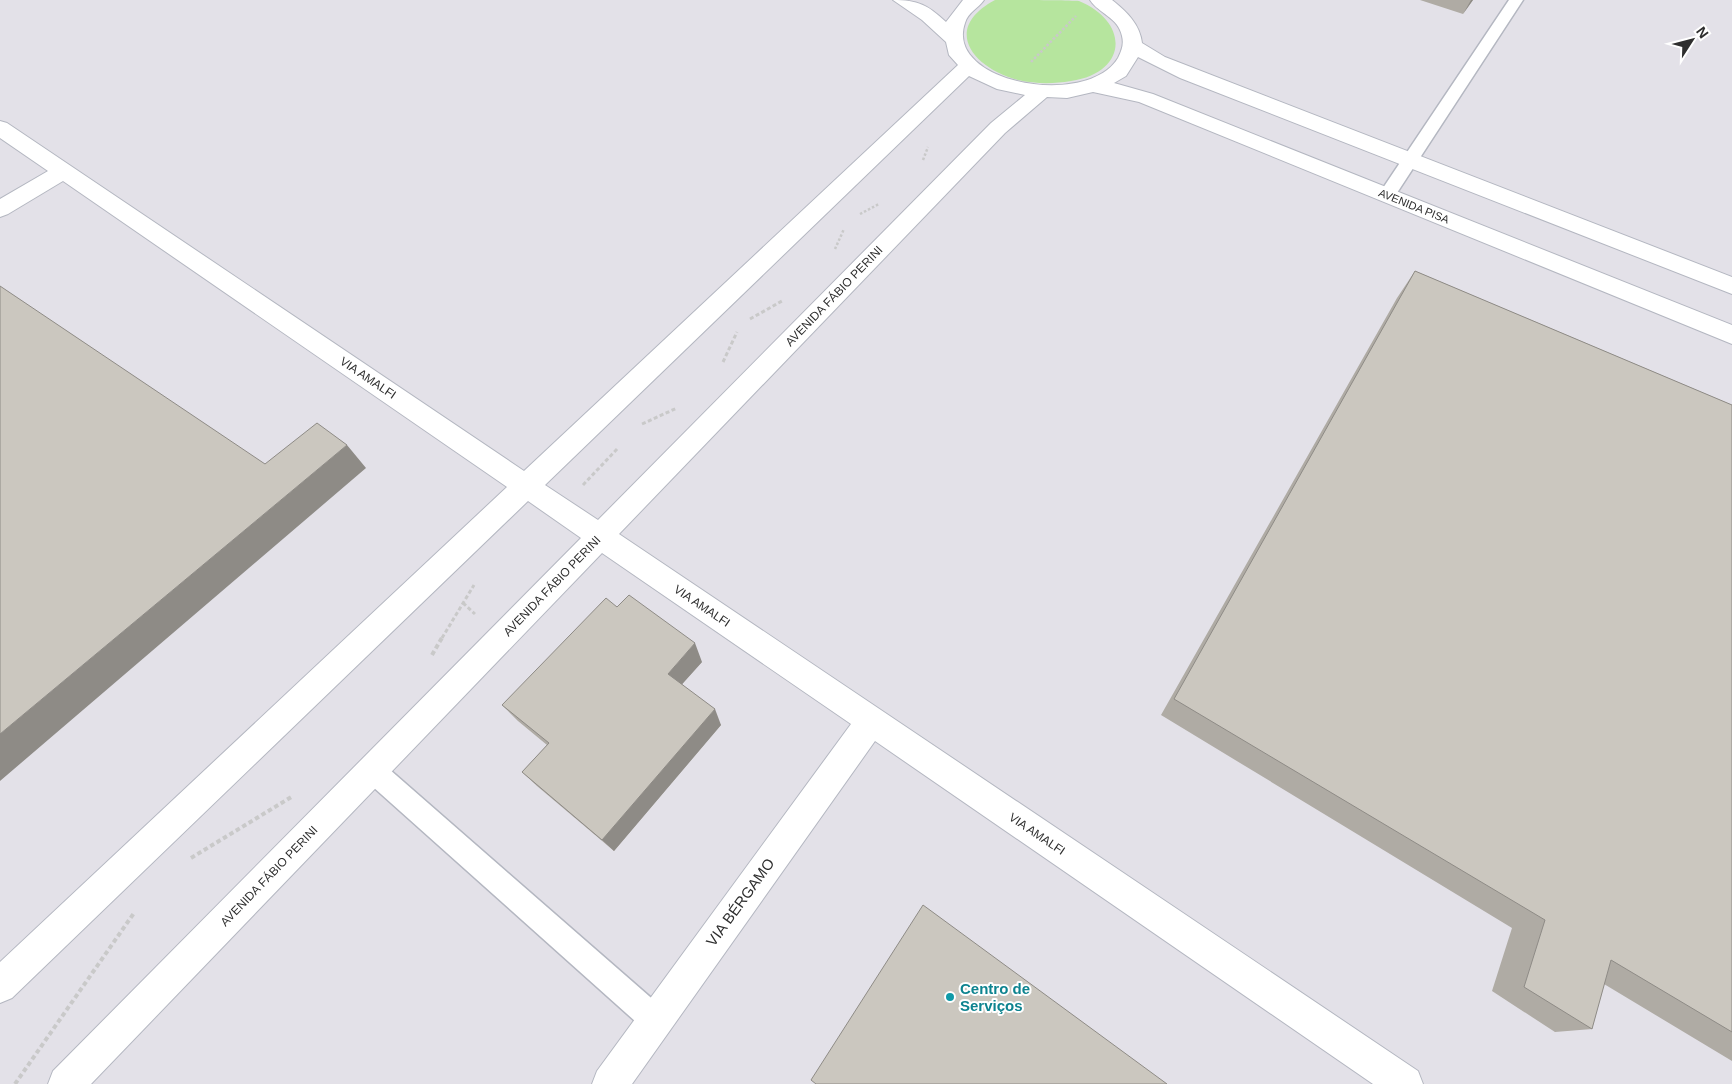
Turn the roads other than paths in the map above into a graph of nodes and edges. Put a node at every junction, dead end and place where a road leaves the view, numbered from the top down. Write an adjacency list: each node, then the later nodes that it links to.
1 (902, 0): 7 (street)
2 (974, 0): 7 (street)
3 (1099, 0): 6 (street)
4 (1129, 0): 6 (street)
5 (1516, 0): 13 (lane)
6 (1124, 19): 8 (street)
7 (953, 38): 9 (street)
8 (1133, 46): 10 (street); 13 (street)
9 (969, 65): 11 (street); 19 (street)
10 (1094, 86): 11 (street); 15 (street, AVENIDA PISA)
11 (1041, 92): 20 (street, AVENIDA FÁBIO PERINI)
12 (0, 128): 14 (street, VIA AMALFI)
13 (1410, 160): 15 (lane); 17 (street)
14 (63, 171): 16 (street); 19 (street, VIA AMALFI)
15 (1387, 195): 18 (street, AVENIDA PISA)
16 (0, 209)
17 (1732, 286)
18 (1732, 334)
19 (526, 486): 20 (street, VIA AMALFI); 23 (street)
20 (600, 536): 21 (street, VIA AMALFI); 22 (street, AVENIDA FÁBIO PERINI)
21 (871, 721): 24 (street, VIA BÉRGAMO); 27 (street, VIA AMALFI)
22 (372, 770): 24 (lane); 25 (street, AVENIDA FÁBIO PERINI)
23 (0, 986)
24 (655, 1020): 26 (street, VIA BÉRGAMO)
25 (66, 1084)
26 (610, 1084)
27 (1405, 1084)

